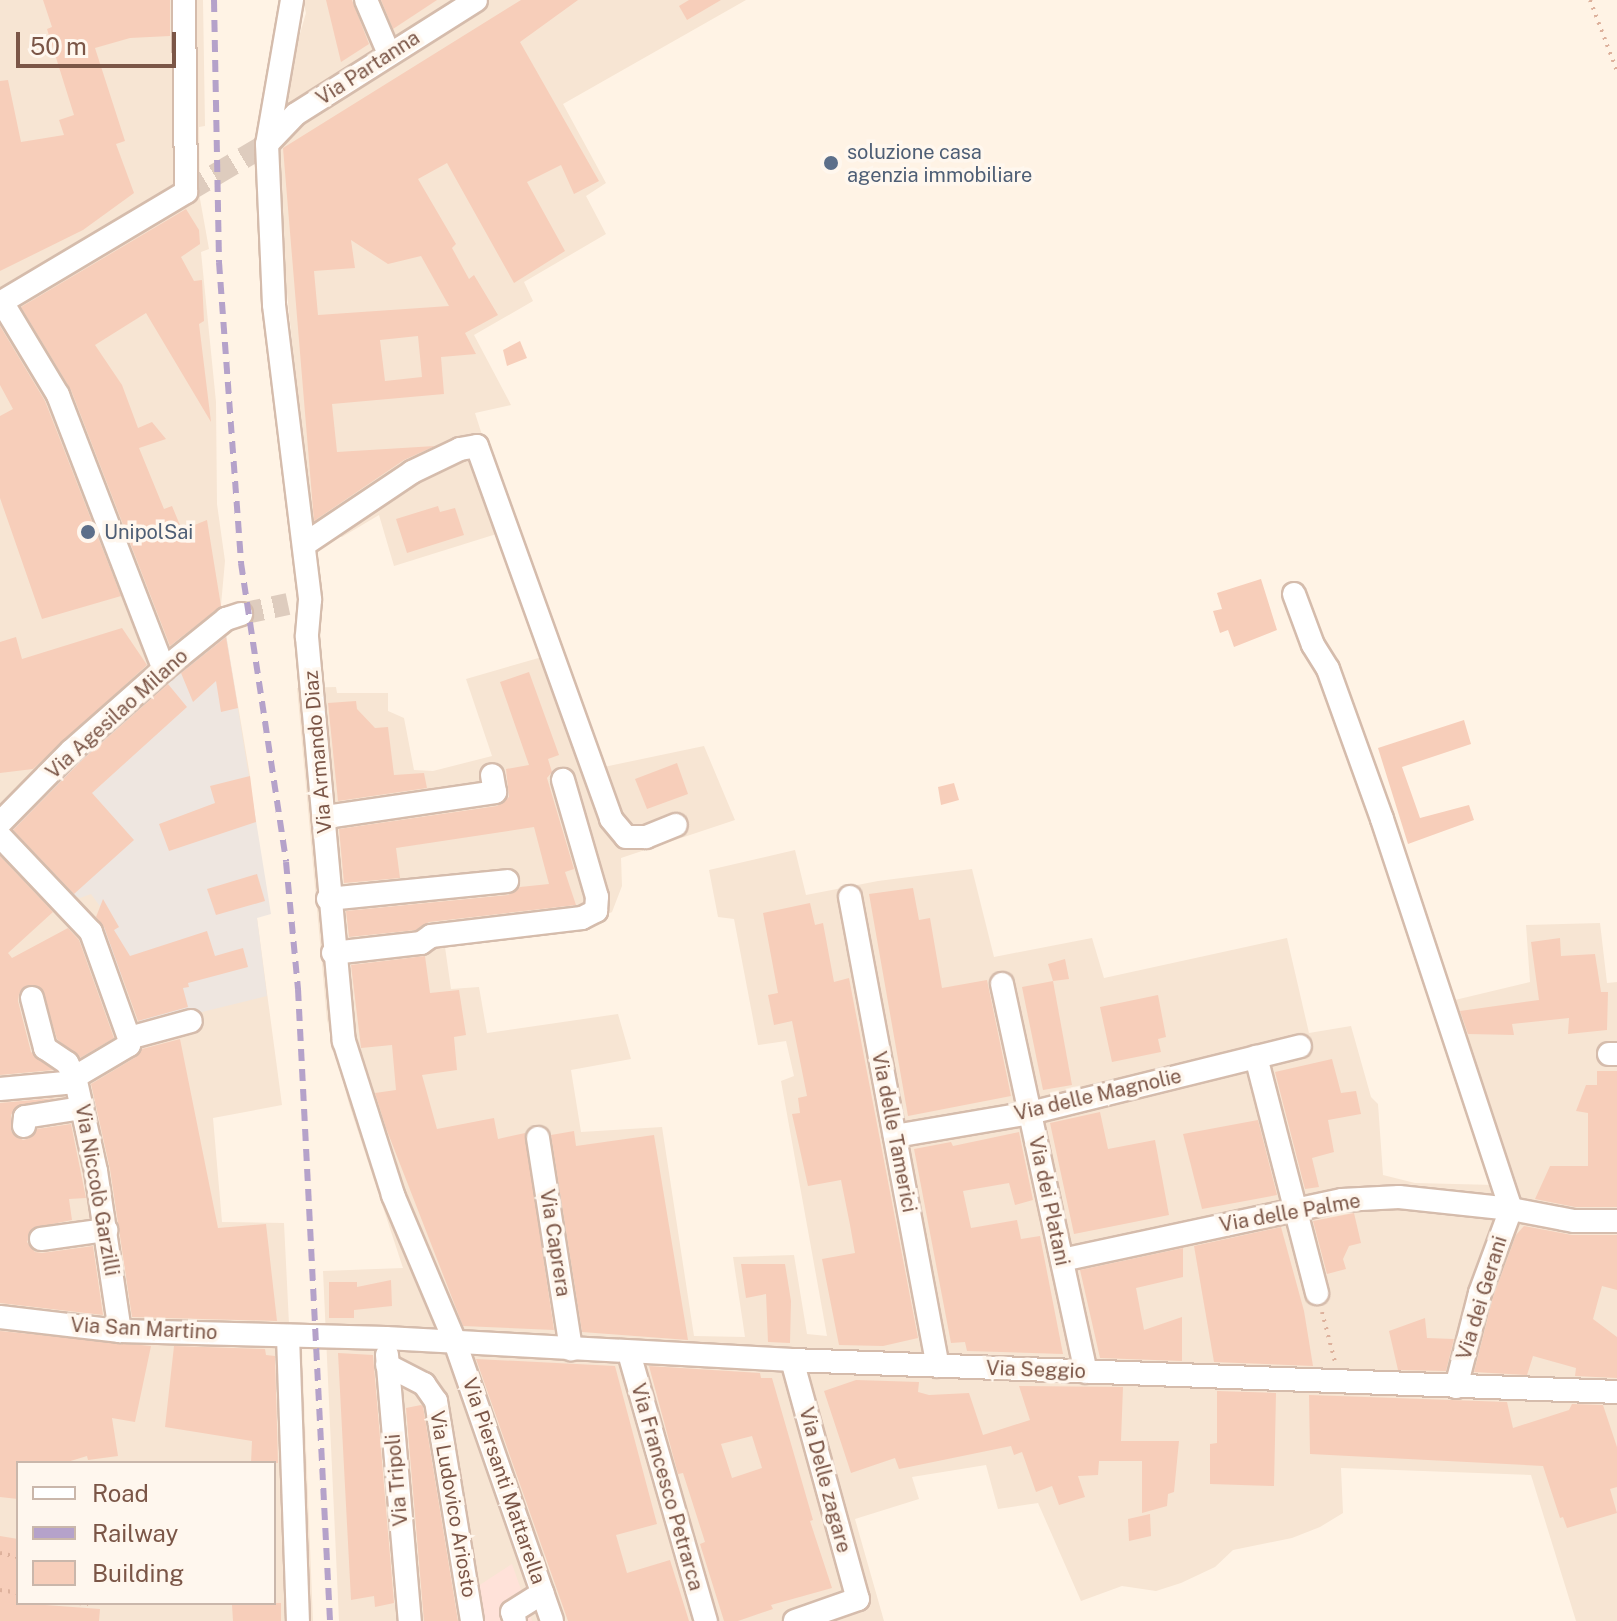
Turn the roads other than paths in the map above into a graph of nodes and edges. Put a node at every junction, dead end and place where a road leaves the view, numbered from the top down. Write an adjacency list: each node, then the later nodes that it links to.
1 (184, 0): 7 (street)
2 (292, 0): 6 (street, Via Armando Diaz)
3 (366, 0): 5 (street)
4 (476, 0): 5 (street, Via Partanna)
5 (389, 54): 6 (street, Via Partanna)
6 (267, 144): 8 (street, Via Armando Diaz)
7 (1, 302): 13 (street)
8 (305, 544): 10 (street, Via Armando Diaz); 18 (street)
9 (1294, 594): 38 (street)
10 (310, 600): 11 (street); 16 (street, Via Armando Diaz)
11 (288, 604)
12 (241, 614): 13 (street, Via Agesilao Milano)
13 (164, 669): 17 (street, Via Agesilao Milano)
14 (492, 775): 16 (street)
15 (563, 780): 23 (street)
16 (326, 817): 22 (street, Via Armando Diaz)
17 (0, 823)
18 (676, 825)
19 (0, 836): 27 (street)
20 (507, 881): 22 (street)
21 (850, 897): 35 (street, Via delle Tamerici)
22 (328, 899): 23 (street, Via Armando Diaz)
23 (333, 953): 48 (street, Via Armando Diaz)
24 (1002, 984): 33 (street, Via dei Platani)
25 (32, 998): 30 (street)
26 (191, 1021): 27 (street)
27 (129, 1038): 30 (street, Via Niccolò Garzilli)
28 (1300, 1046): 29 (street, Via delle Magnolie)
29 (1256, 1057): 33 (street, Via delle Magnolie); 37 (street)
30 (76, 1079): 31 (street); 32 (street, Via Niccolò Garzilli)
31 (0, 1089)
32 (82, 1108): 34 (street); 40 (street, Via Niccolò Garzilli)
33 (1030, 1113): 35 (street, Via delle Magnolie); 42 (street, Via dei Platani)
34 (24, 1126)
35 (895, 1136): 53 (street, Via delle Tamerici)
36 (538, 1138): 49 (street, Via Caprera)
37 (1294, 1208): 38 (street, Via delle Palme); 42 (street, Via delle Palme); 43 (street)
38 (1511, 1209): 39 (street, Via delle Palme); 55 (street, Via dei Gerani)
39 (1617, 1221)
40 (106, 1230): 41 (street); 45 (street, Via Niccolò Garzilli)
41 (41, 1239)
42 (1062, 1260): 54 (street, Via dei Platani)
43 (1317, 1293)
44 (0, 1317): 45 (street, Via San Martino)
45 (120, 1331): 46 (street, Via San Martino)
46 (288, 1336): 47 (street, Via San Martino); 58 (street)
47 (386, 1338): 48 (street, Via Seggio); 52 (street, Via Tripoli)
48 (455, 1342): 49 (street, Via Seggio); 57 (street, Via Piersanti Mattarella)
49 (571, 1349): 50 (street, Via Seggio)
50 (629, 1353): 51 (street, Via Seggio); 63 (street, Via Francesco Petrarca)
51 (792, 1360): 53 (street, Via Seggio); 64 (street, Via Delle zagare)
52 (387, 1365): 59 (street, Via Tripoli); 60 (street, Via Ludovico Ariosto)
53 (938, 1366): 54 (street, Via Seggio)
54 (1086, 1372): 55 (street, Via Seggio)
55 (1456, 1387): 56 (street, Via Seggio)
56 (1617, 1392)
57 (542, 1593): 61 (street); 62 (street, Via Piersanti Mattarella)
58 (298, 1621)
59 (410, 1621)
60 (472, 1621)
61 (515, 1621)
62 (552, 1621)
63 (706, 1621)
64 (795, 1621)

